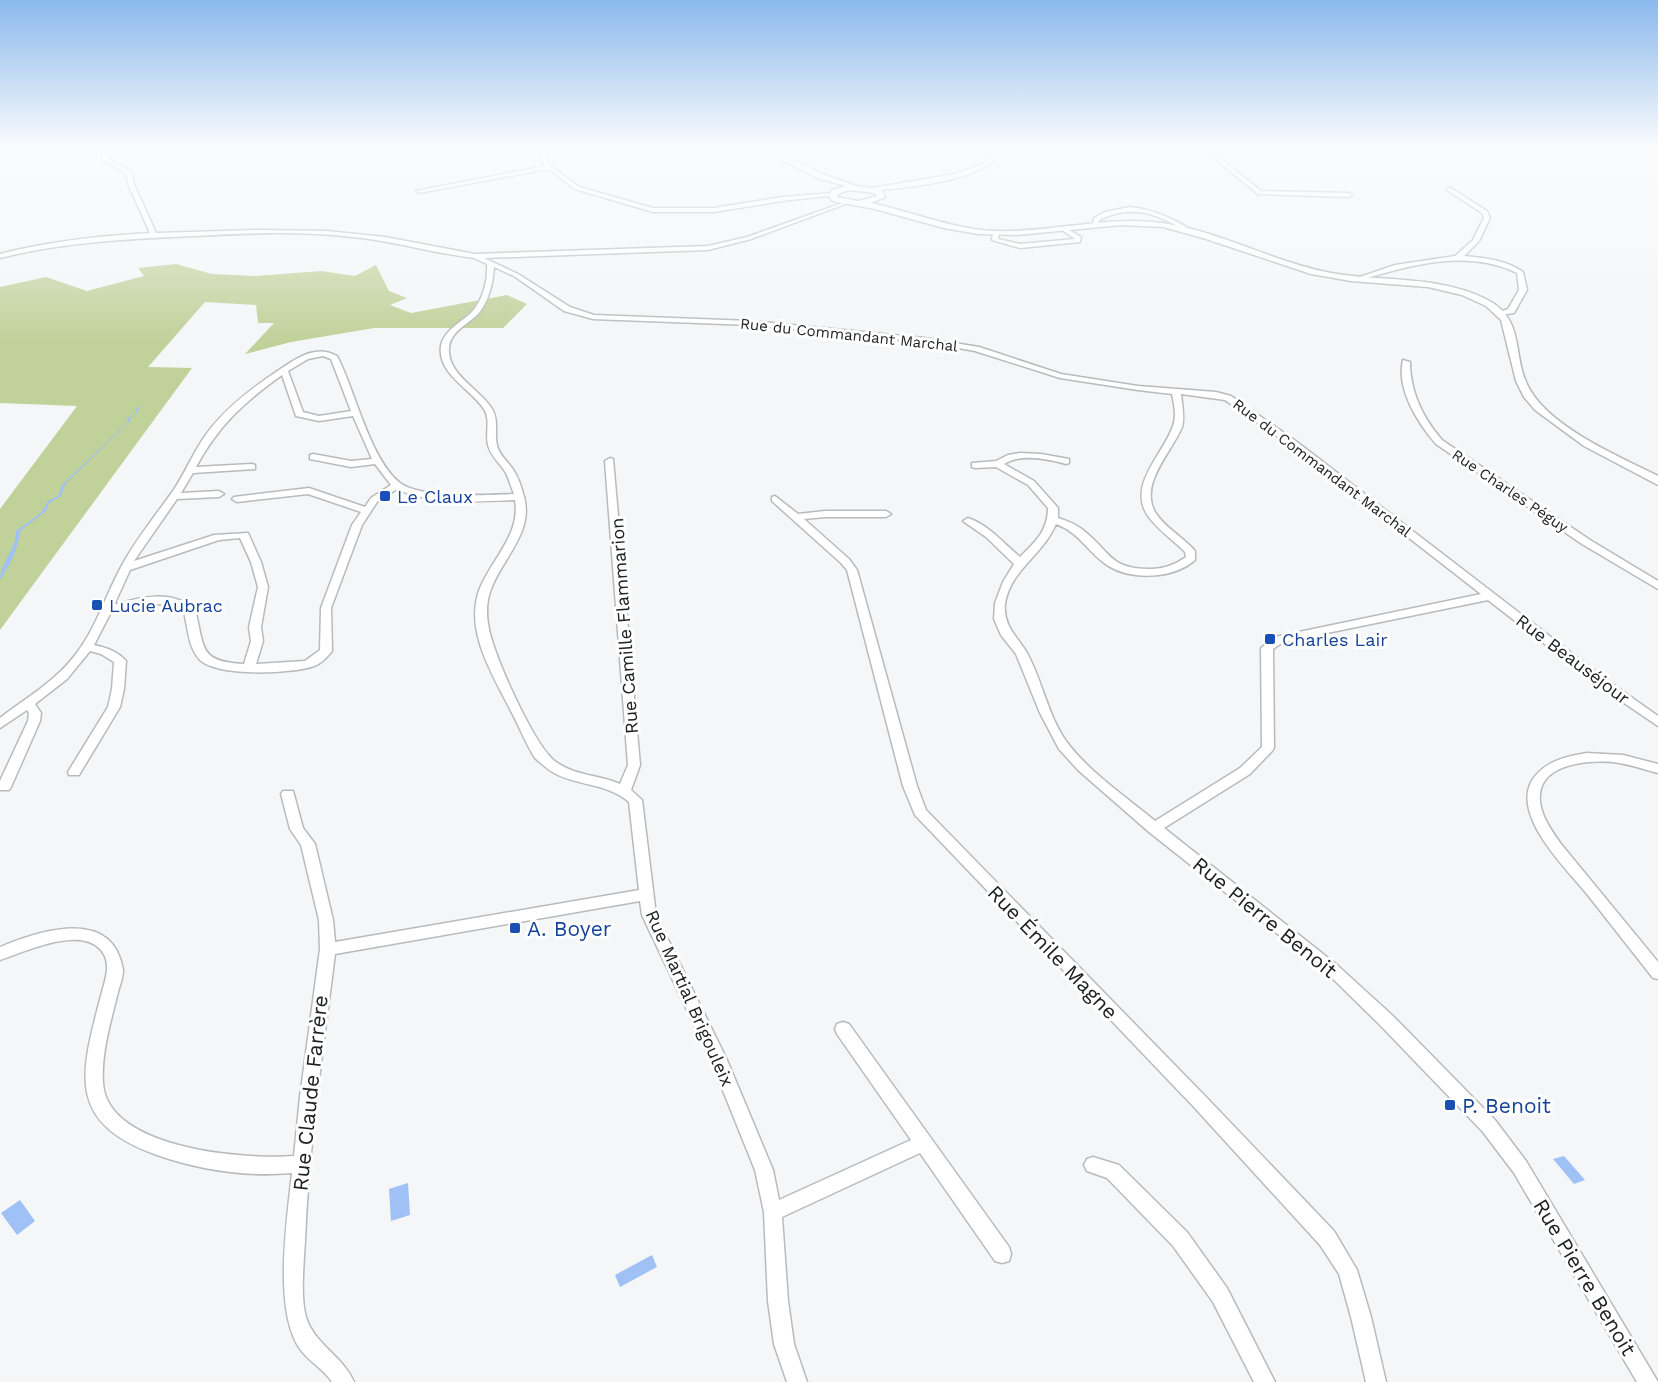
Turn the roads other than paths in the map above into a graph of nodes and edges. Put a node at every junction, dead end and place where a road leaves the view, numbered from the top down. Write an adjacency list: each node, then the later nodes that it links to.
1 (144, 212): 7 (street)
2 (818, 212): 9 (street)
3 (1485, 212): 10 (street)
4 (900, 213): 6 (street)
5 (1064, 229): 6 (street); 6 (street); 12 (street)
6 (996, 233)
7 (154, 235): 8 (street); 9 (street)
8 (0, 256)
9 (475, 256): 11 (street, Rue du Commandant Marchal)
10 (1456, 259): 12 (street); 13 (street)
11 (490, 263): 16 (street, Rue du Commandant Marchal); 30 (street)
12 (1357, 279): 13 (street)
13 (1501, 313): 26 (street)
14 (1406, 362): 40 (street, Rue Charles Péguy)
15 (284, 370): 17 (street); 17 (street); 25 (street)
16 (1176, 391): 36 (street); 41 (street, Rue du Commandant Marchal)
17 (357, 413): 19 (street)
18 (313, 457): 19 (street)
19 (378, 461): 27 (street)
20 (610, 461): 51 (street, Rue Camille Flammarion)
21 (1066, 461): 22 (street)
22 (998, 464): 23 (street); 36 (street)
23 (975, 465)
24 (252, 467): 25 (street)
25 (190, 470): 29 (street)
26 (1658, 481)
27 (397, 485): 30 (street); 33 (street)
28 (219, 494): 29 (street)
29 (175, 496): 39 (street)
30 (519, 497): 51 (street)
31 (237, 499): 33 (street)
32 (775, 499): 35 (street, Rue Émile Magne)
33 (365, 510): 44 (street)
34 (886, 514): 35 (street)
35 (797, 517): 67 (street, Rue Émile Magne)
36 (1053, 520): 38 (street, Rue Pierre Benoit)
37 (968, 521): 38 (street)
38 (1020, 563): 53 (street, Rue Pierre Benoit)
39 (125, 568): 42 (street); 44 (street)
40 (1658, 586)
41 (1490, 596): 46 (street, Rue Beauséjour); 53 (street)
42 (105, 612): 43 (street); 44 (street)
43 (88, 646): 45 (street); 49 (street)
44 (249, 667)
45 (28, 702): 47 (street); 50 (street)
46 (1658, 722)
47 (0, 724)
48 (1658, 769): 57 (street)
49 (74, 772)
50 (4, 787)
51 (625, 789): 54 (street, Rue Martial Brigouleix)
52 (288, 794): 55 (street, Rue Claude Farrère)
53 (1154, 828): 68 (street, Rue Pierre Benoit)
54 (646, 894): 55 (street); 62 (street, Rue Martial Brigouleix)
55 (328, 949): 60 (street, Rue Claude Farrère)
56 (0, 954): 60 (street)
57 (1658, 973)
58 (843, 1029): 59 (street)
59 (923, 1143): 62 (street); 63 (street)
60 (302, 1164): 64 (street, Rue Claude Farrère)
61 (1093, 1165): 66 (street)
62 (773, 1212): 65 (street, Rue Martial Brigouleix)
63 (1002, 1254)
64 (344, 1382)
65 (797, 1382)
66 (1265, 1382)
67 (1376, 1382)
68 (1647, 1382)

